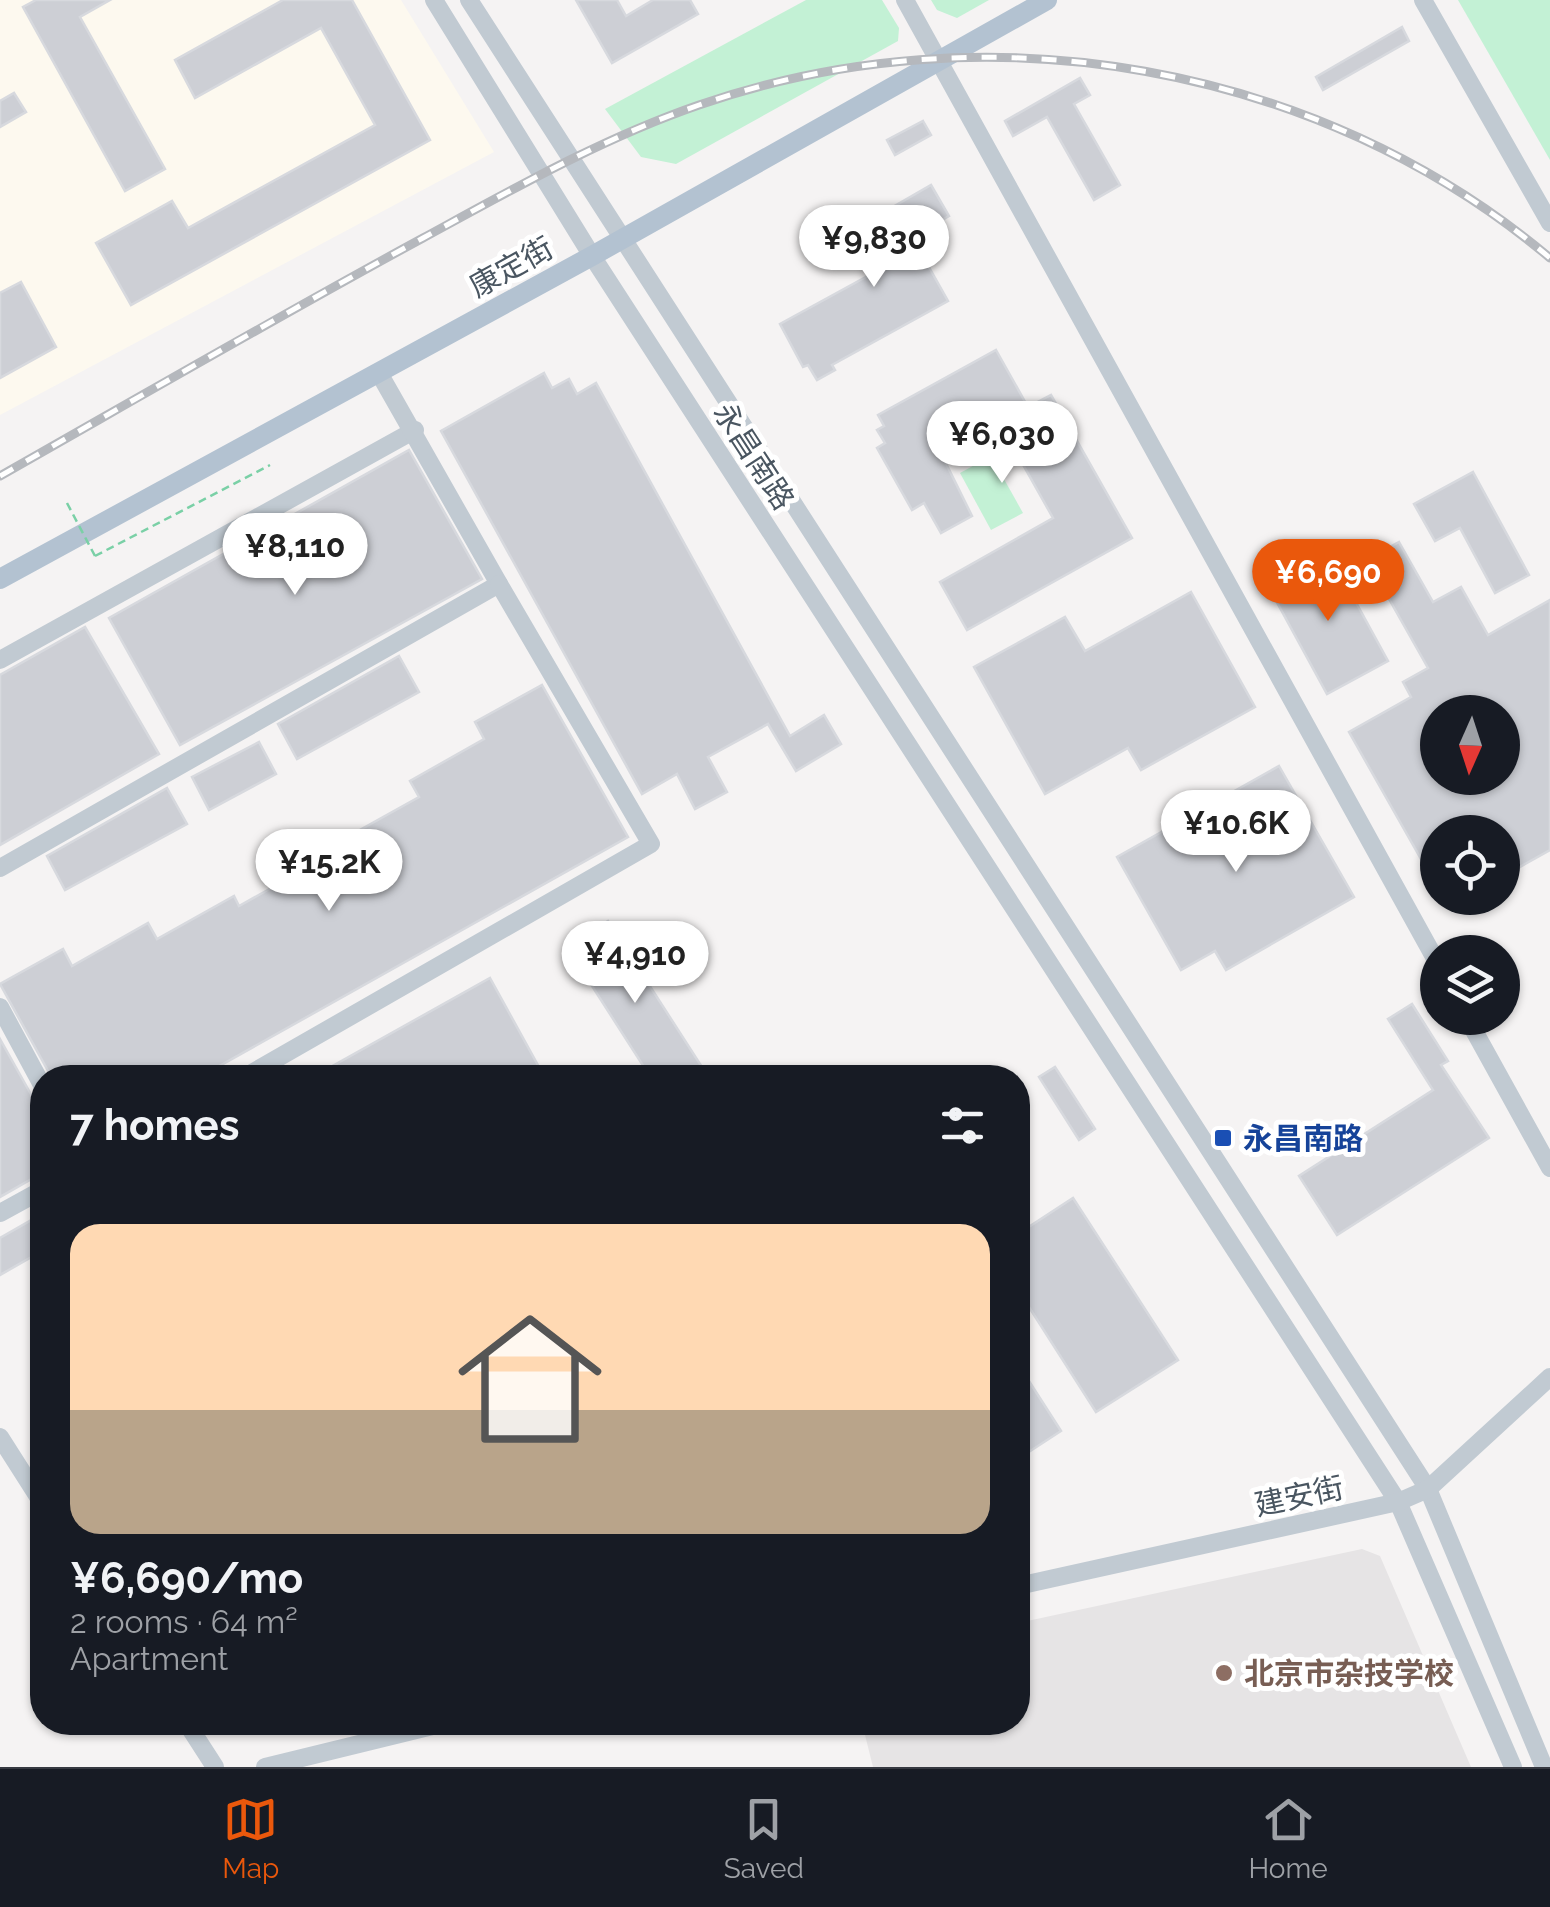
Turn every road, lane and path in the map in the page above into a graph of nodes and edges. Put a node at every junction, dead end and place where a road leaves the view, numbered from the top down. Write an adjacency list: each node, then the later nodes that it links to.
1 (434, 0): 9 (street, 永昌南路)
2 (470, 0): 8 (street, 永昌南路)
3 (905, 0): 6 (street)
4 (1046, 0): 6 (main road, 康定街)
5 (1423, 0): 7 (street)
6 (939, 62): 8 (main road, 康定街); 18 (street)
7 (1550, 222)
8 (624, 237): 9 (main road, 康定街); 29 (street, 永昌南路)
9 (592, 256): 10 (main road, 康定街); 30 (street, 永昌南路)
10 (379, 373): 11 (street); 14 (main road, 康定街)
11 (415, 430): 15 (street); 16 (street)
12 (270, 466): 13 (path, bridge)
13 (68, 504)
14 (0, 579)
15 (499, 584): 17 (street); 22 (street)
16 (0, 660)
17 (0, 868)
18 (1422, 935)
19 (0, 1007): 21 (street)
20 (1476, 1035): 23 (street)
21 (31, 1065)
22 (266, 1065)
23 (1550, 1168)
24 (30, 1197): 25 (street)
25 (0, 1213)
26 (1550, 1377): 29 (street, 建安街)
27 (0, 1437): 28 (street)
28 (30, 1483)
29 (1428, 1489): 30 (street, 建安街); 37 (street, 永昌南路)
30 (1398, 1502): 31 (street, 建安街); 36 (street, 永昌南路)
31 (1030, 1583)
32 (194, 1735): 34 (street)
33 (396, 1735): 35 (street)
34 (215, 1767)
35 (265, 1767)
36 (1513, 1767)
37 (1544, 1767)

